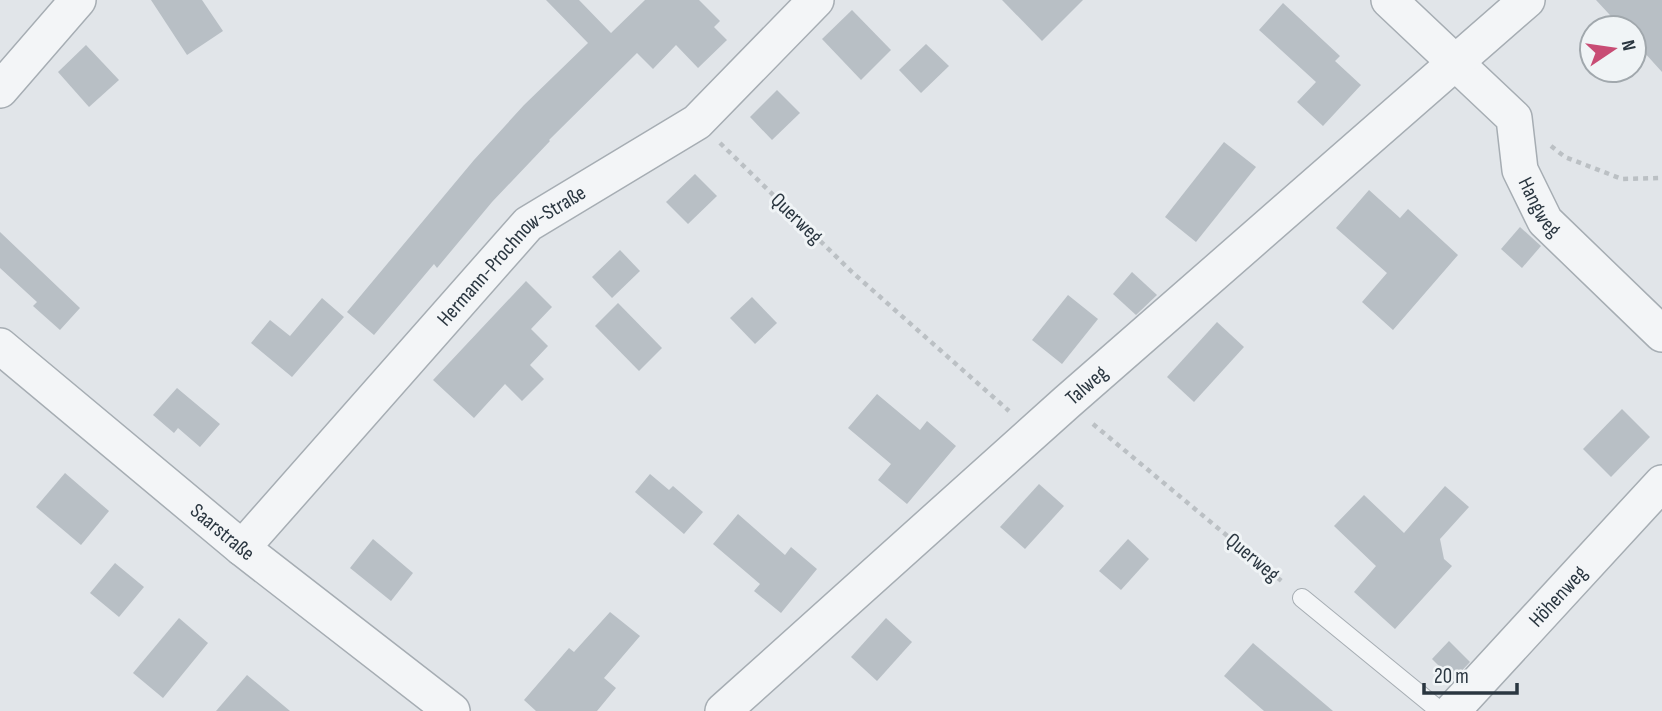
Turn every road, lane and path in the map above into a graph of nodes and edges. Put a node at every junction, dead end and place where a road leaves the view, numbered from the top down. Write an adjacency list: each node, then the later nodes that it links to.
1 (78, 0): 6 (street)
2 (816, 0): 15 (street, Hermann-Prochnow-Straße)
3 (1389, 0): 5 (street)
4 (1527, 0): 5 (street, Talweg)
5 (1454, 62): 7 (street); 12 (street, Talweg)
6 (0, 90)
7 (1514, 118): 9 (path); 10 (street, Hangweg)
8 (718, 142): 13 (path, Querweg)
9 (1662, 178)
10 (1662, 334)
11 (0, 346): 15 (street, Saarstraße)
12 (1067, 402): 13 (street, Talweg); 16 (path, Querweg)
13 (1033, 432): 18 (street, Talweg)
14 (1662, 483): 20 (street, Höhenweg)
15 (242, 548): 17 (street, Saarstraße)
16 (1302, 598): 19 (lane)
17 (452, 711)
18 (723, 711)
19 (1440, 711)
20 (1452, 711)

